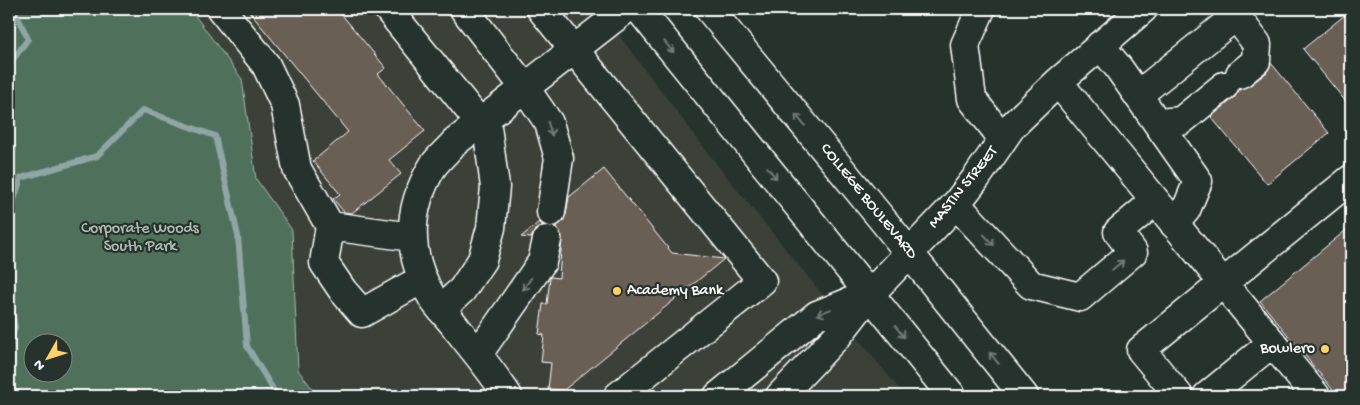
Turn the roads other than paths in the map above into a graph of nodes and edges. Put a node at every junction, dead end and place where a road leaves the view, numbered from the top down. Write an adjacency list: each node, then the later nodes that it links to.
1 (221, 9): 24 (main road)
2 (388, 9): 16 (main road)
3 (464, 9): 14 (main road)
4 (541, 9): 12 (main road)
5 (626, 9): 12 (main road)
6 (639, 9): 30 (main road, one-way to 30)
7 (709, 9): 27 (main road, COLLEGE BOULEVARD, one-way to 7)
8 (981, 9): 18 (main road)
9 (1143, 9): 11 (main road, MASTIN STREET)
10 (1233, 12): 15 (main road); 17 (main road)
11 (1100, 45): 13 (main road, MASTIN STREET); 15 (main road)
12 (574, 50): 14 (main road); 36 (main road)
13 (1058, 82): 18 (main road, MASTIN STREET); 20 (main road)
14 (525, 88): 16 (main road); 22 (main road, one-way to 22)
15 (1138, 95): 17 (main road)
16 (483, 121): 25 (main road); 31 (main road)
17 (1158, 123): 23 (main road)
18 (1004, 139): 21 (main road, MASTIN STREET)
19 (1351, 179): 29 (main road)
20 (1155, 201): 21 (main road, one-way to 20); 23 (main road)
21 (956, 204): 27 (main road, MASTIN STREET)
22 (551, 212)
23 (1174, 224): 29 (main road)
24 (330, 226): 25 (main road); 28 (main road)
25 (412, 237): 28 (main road)
26 (547, 240): 33 (main road, one-way to 33)
27 (909, 252): 30 (main road, MASTIN STREET); 40 (main road, COLLEGE BOULEVARD, one-way to 27)
28 (422, 279): 31 (main road)
29 (1222, 283): 32 (main road); 41 (main road)
30 (870, 294): 37 (main road, MASTIN STREET, one-way to 37); 38 (main road, MASTIN STREET); 39 (main road, one-way to 39)
31 (441, 309): 33 (main road)
32 (1272, 343): 34 (main road); 42 (main road)
33 (478, 354): 35 (main road)
34 (1311, 395)
35 (508, 396)
36 (618, 396)
37 (718, 396)
38 (780, 396)
39 (952, 396)
40 (1024, 396)
41 (1178, 396)
42 (1207, 396)

